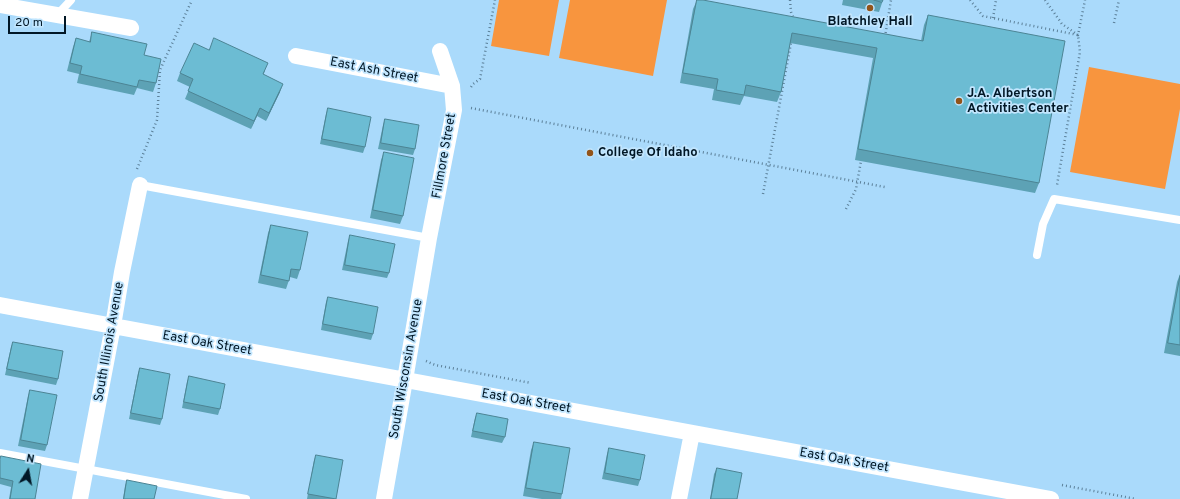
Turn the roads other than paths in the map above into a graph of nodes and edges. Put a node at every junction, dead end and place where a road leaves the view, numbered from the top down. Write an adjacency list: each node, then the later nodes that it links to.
1 (71, 0): 3 (lane)
2 (0, 5): 3 (street)
3 (57, 15): 4 (street)
4 (131, 28)
5 (440, 50): 7 (street, Fillmore Street)
6 (296, 56): 7 (street, East Ash Street)
7 (452, 86): 10 (street, Fillmore Street)
8 (140, 185): 10 (lane); 13 (street, South Illinois Avenue)
9 (1180, 220): 11 (lane)
10 (429, 238): 14 (street, South Wisconsin Avenue)
11 (1037, 255)
12 (0, 305): 13 (street, East Oak Street)
13 (113, 326): 14 (street, East Oak Street); 17 (street, South Illinois Avenue)
14 (405, 380): 15 (street, East Oak Street); 21 (street, South Wisconsin Avenue)
15 (692, 433): 18 (street, East Oak Street); 22 (street)
16 (0, 453): 17 (lane)
17 (86, 468): 19 (street, South Illinois Avenue); 20 (lane)
18 (979, 492): 23 (street, East Oak Street)
19 (80, 499)
20 (246, 499)
21 (384, 499)
22 (679, 499)
23 (1051, 499)

